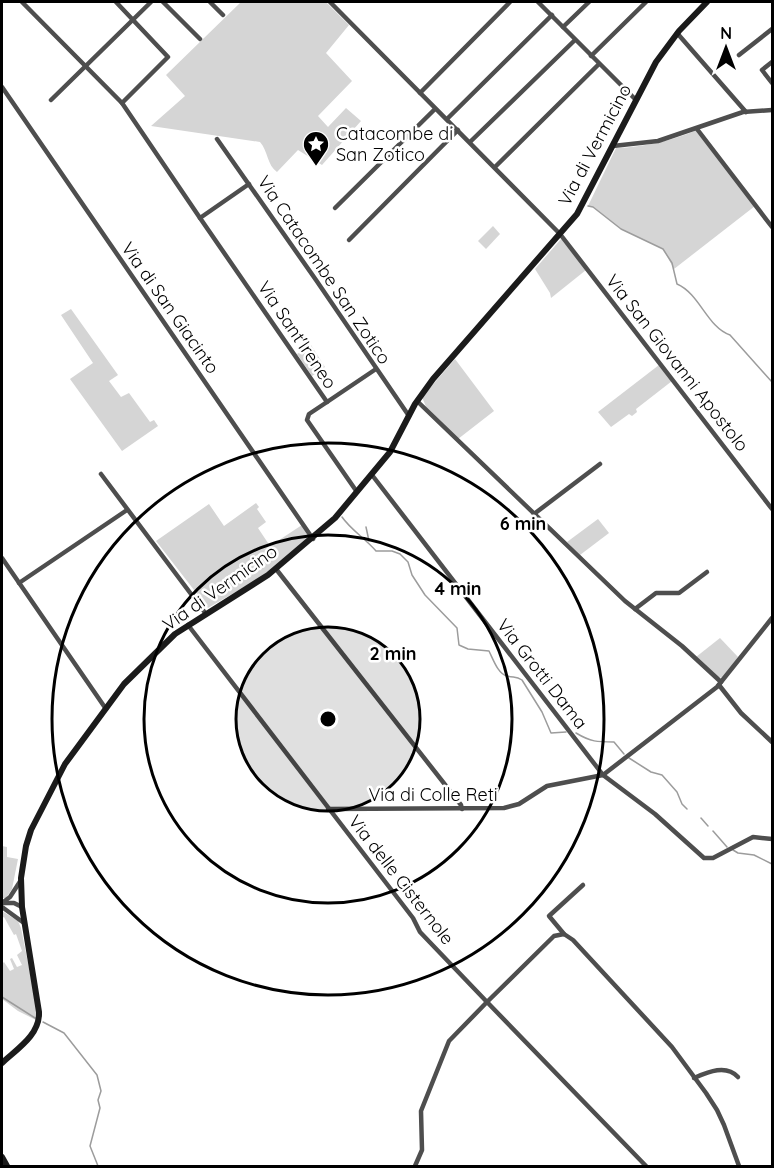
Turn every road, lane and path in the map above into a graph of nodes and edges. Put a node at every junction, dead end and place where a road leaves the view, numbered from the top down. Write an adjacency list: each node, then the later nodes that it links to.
1 (22, 2): 24 (street, Via Sant'Ireneo)
2 (116, 2): 14 (street)
3 (151, 2): 14 (street)
4 (163, 2): 18 (street)
5 (210, 2): 12 (street)
6 (330, 2): 27 (street, Via San Giovanni Apostolo)
7 (510, 2): 27 (street)
8 (538, 2): 13 (street)
9 (589, 2): 15 (street)
10 (646, 2): 21 (street)
11 (707, 2): 17 (main road, Via di Vermicino)
12 (223, 15)
13 (552, 15): 15 (street); 34 (street)
14 (133, 19): 24 (street); 30 (street)
15 (563, 27): 19 (street)
16 (772, 30): 20 (street)
17 (677, 33): 29 (main road, Via di Vermicino); 33 (street)
18 (200, 39)
19 (575, 40): 21 (street); 38 (street)
20 (740, 55)
21 (591, 56): 23 (street)
22 (772, 62): 25 (street)
23 (599, 64): 29 (street); 40 (street)
24 (85, 67): 28 (street); 30 (street, Via Sant'Ireneo)
25 (772, 83)
26 (2, 87): 58 (street, Via di San Giacinto)
27 (420, 93): 31 (street, Via San Giovanni Apostolo)
28 (51, 100)
29 (636, 100): 39 (main road, Via di Vermicino)
30 (122, 103): 43 (street, Via Sant'Ireneo)
31 (435, 109): 34 (street, Via San Giovanni Apostolo); 42 (street)
32 (772, 110): 33 (street)
33 (746, 112): 35 (street)
34 (447, 119): 36 (street, Via San Giovanni Apostolo)
35 (697, 129): 39 (street); 44 (street)
36 (458, 130): 38 (street, Via San Giovanni Apostolo); 46 (street)
37 (217, 139): 41 (street, Via Catacombe San Zotico)
38 (470, 142): 40 (street, Via San Giovanni Apostolo)
39 (613, 146): 45 (main road, Via di Vermicino)
40 (495, 168): 45 (street, Via San Giovanni Apostolo)
41 (249, 184): 43 (street); 47 (street, Via Catacombe San Zotico)
42 (335, 208)
43 (200, 218): 49 (street, Via Sant'Ireneo)
44 (772, 227)
45 (560, 234): 48 (main road, Via di Vermicino); 55 (street, Via San Giovanni Apostolo)
46 (350, 240)
47 (376, 369): 49 (street); 50 (street, Via Catacombe San Zotico)
48 (417, 401): 50 (main road, Via di Vermicino); 57 (street)
49 (327, 402): 54 (street, Via Sant'Ireneo)
50 (409, 416): 53 (main road, Via di Vermicino)
51 (600, 464): 57 (street)
52 (101, 474): 56 (street)
53 (372, 475): 54 (main road, Via di Vermicino); 70 (street, Via Grotti Dama)
54 (357, 492): 58 (main road, Via di Vermicino)
55 (772, 509)
56 (128, 510): 62 (street); 64 (street)
57 (534, 514): 63 (street)
58 (313, 539): 60 (main road, Via di Vermicino)
59 (2, 558): 62 (street)
60 (276, 569): 64 (main road, Via di Vermicino); 71 (street)
61 (707, 572): 63 (street)
62 (20, 583): 68 (street)
63 (635, 609): 67 (street)
64 (206, 614): 66 (main road, Via di Vermicino)
65 (772, 618): 67 (street)
66 (188, 625): 68 (main road, Via di Vermicino); 72 (street, Via delle Cisternole)
67 (720, 683): 69 (street); 70 (street)
68 (106, 709): 74 (main road, Via di Vermicino)
69 (772, 742)
70 (603, 775): 71 (street, Via di Colle Reti); 73 (street, Via Grotti Dama)
71 (462, 808): 72 (street, Via di Colle Reti)
72 (328, 809): 81 (street, Via delle Cisternole)
73 (772, 839)
74 (21, 880): 76 (street); 77 (main road, Via di Vermicino)
75 (583, 885): 80 (street)
76 (2, 904): 77 (street); 78 (street)
77 (22, 907): 78 (street); 79 (main road, Via di Vermicino)
78 (8, 911): 79 (street)
79 (24, 923): 82 (main road, Via di Vermicino)
80 (564, 934): 81 (street); 84 (street)
81 (487, 1002): 87 (street); 88 (street, Via delle Cisternole)
82 (2, 1064)
83 (738, 1077): 84 (street)
84 (694, 1078): 89 (street)
85 (2, 1157): 86 (main road)
86 (7, 1167)
87 (415, 1167)
88 (646, 1167)
89 (739, 1167)

